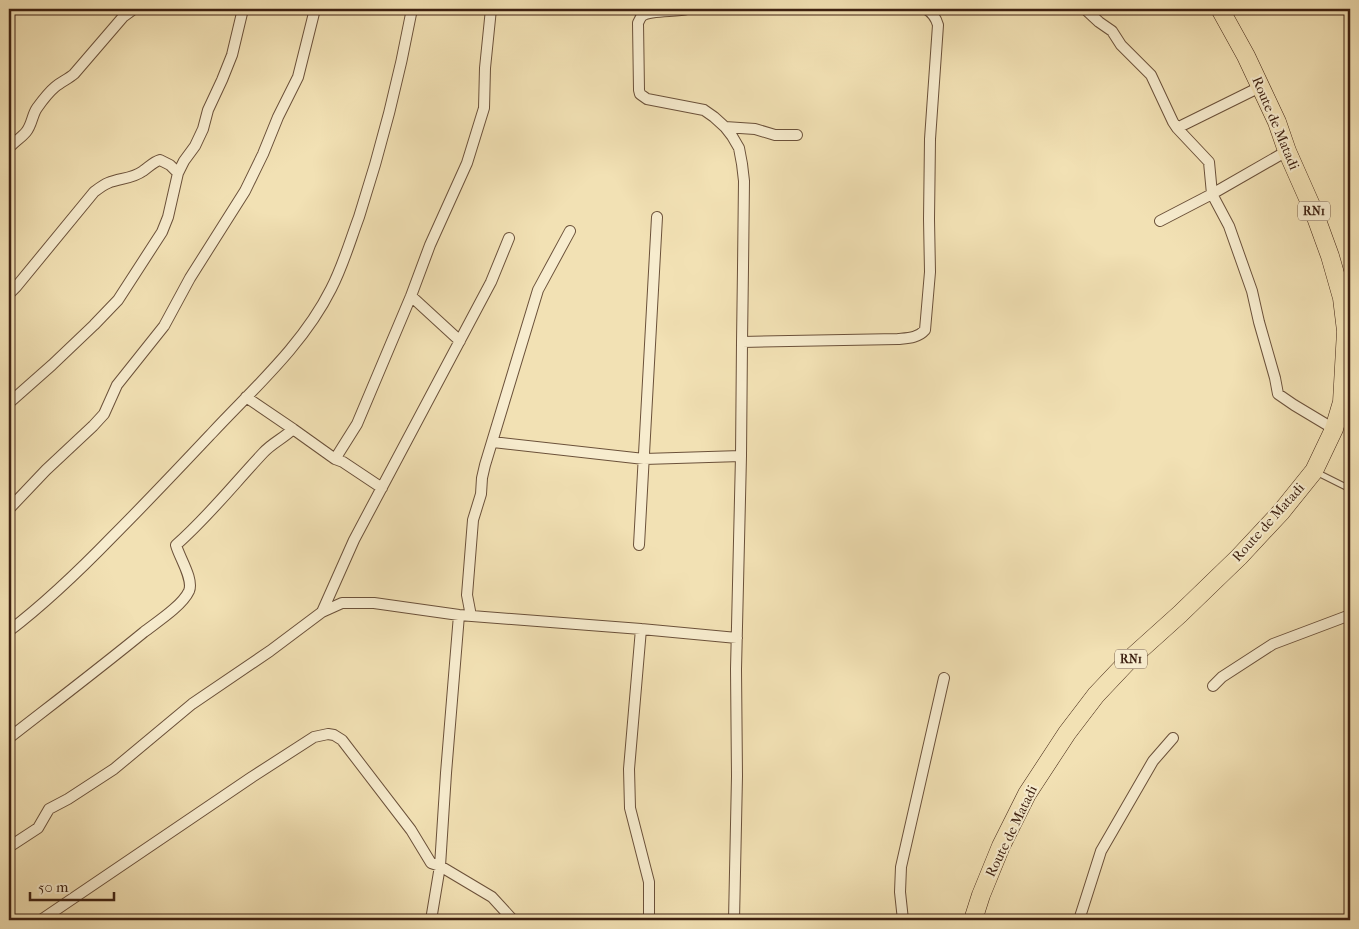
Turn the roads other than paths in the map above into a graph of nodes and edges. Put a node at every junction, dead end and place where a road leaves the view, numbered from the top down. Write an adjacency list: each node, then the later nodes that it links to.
1 (134, 9): 14 (street)
2 (243, 9): 16 (street)
3 (315, 9): 37 (street)
4 (412, 9): 26 (street)
5 (492, 9): 23 (street)
6 (687, 9): 11 (street)
7 (926, 9): 25 (street)
8 (1085, 9): 12 (street)
9 (1220, 9): 10 (highway, Route de Matadi / RN1)
10 (1260, 87): 12 (street); 15 (highway, Route de Matadi / RN1)
11 (724, 127): 13 (street); 25 (street)
12 (1177, 128): 17 (street)
13 (796, 135)
14 (9, 148)
15 (1287, 151): 17 (street); 29 (highway, Route de Matadi / RN1)
16 (178, 173): 22 (street); 27 (street)
17 (1212, 194): 19 (street); 29 (street)
18 (657, 217): 33 (street)
19 (1160, 221)
20 (570, 230): 30 (street)
21 (510, 238): 24 (street)
22 (9, 294)
23 (411, 296): 24 (street); 32 (street)
24 (460, 341): 35 (street)
25 (742, 342): 31 (street)
26 (246, 398): 28 (street); 44 (street)
27 (9, 403)
28 (293, 429): 32 (street); 48 (street)
29 (1334, 429): 34 (highway, Route de Matadi / RN1)
30 (493, 442): 33 (street); 42 (street)
31 (741, 456): 33 (street); 45 (street)
32 (335, 459): 35 (street)
33 (644, 460): 38 (street)
34 (1314, 471): 36 (lane); 60 (highway, Route de Matadi / RN1)
35 (382, 488): 39 (street)
36 (1350, 489)
37 (9, 508)
38 (639, 545)
39 (322, 612): 40 (street); 50 (street)
40 (460, 615): 42 (street); 51 (street)
41 (1350, 615): 47 (street)
42 (471, 616): 43 (street)
43 (641, 629): 45 (street); 57 (street)
44 (9, 632)
45 (737, 638): 58 (street)
46 (944, 678): 59 (street)
47 (1213, 686)
48 (9, 738)
49 (1173, 738): 61 (street)
50 (9, 848)
51 (440, 866): 52 (street); 53 (street); 54 (street)
52 (41, 920)
53 (431, 920)
54 (513, 920)
55 (537, 920): 56 (street)
56 (548, 920)
57 (649, 920)
58 (734, 920)
59 (903, 920)
60 (973, 920)
61 (1079, 920)

